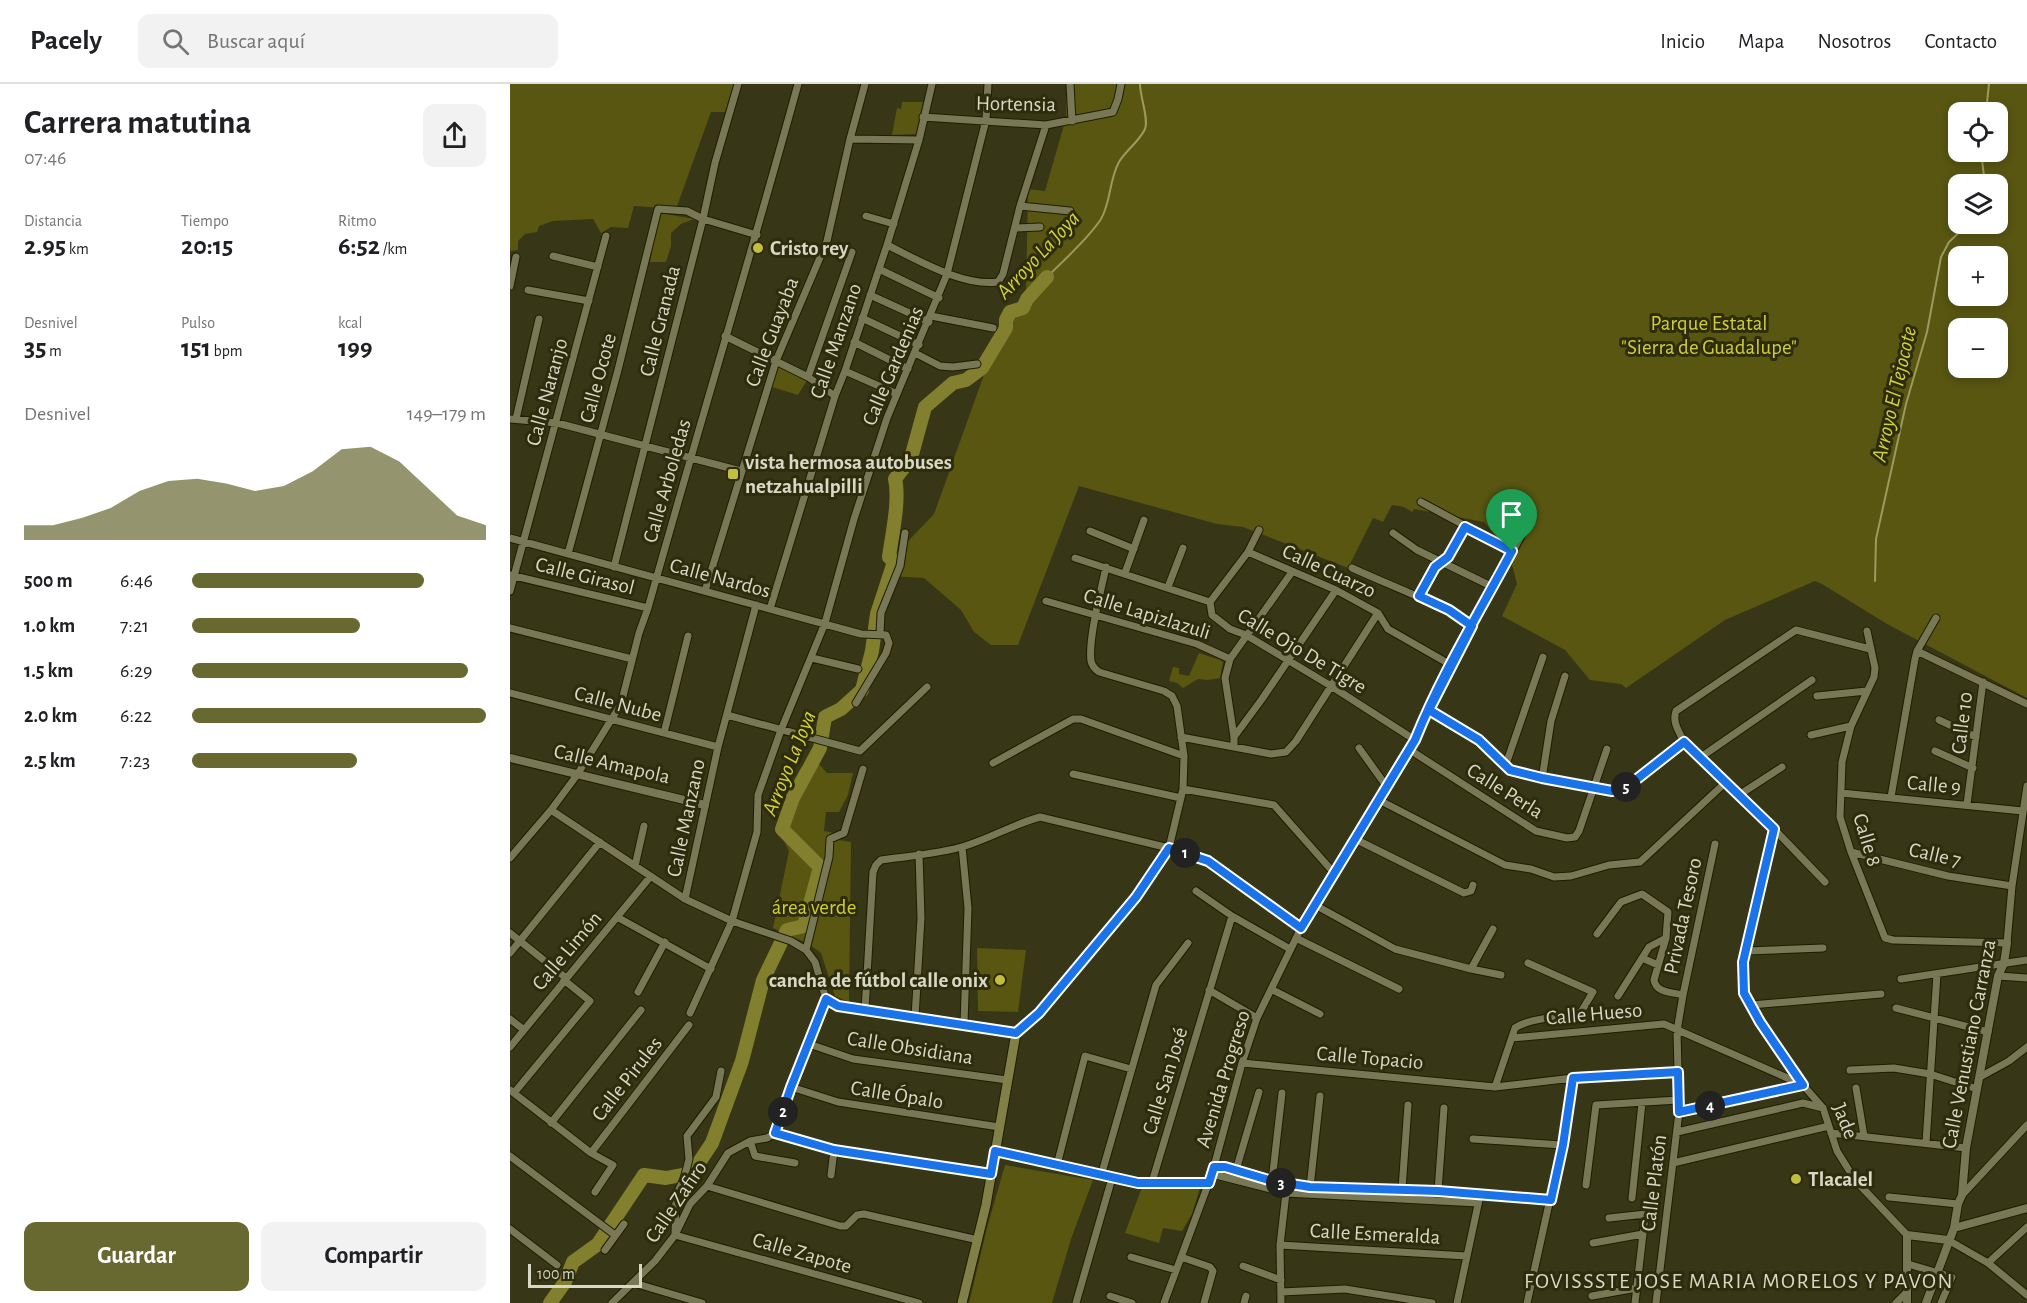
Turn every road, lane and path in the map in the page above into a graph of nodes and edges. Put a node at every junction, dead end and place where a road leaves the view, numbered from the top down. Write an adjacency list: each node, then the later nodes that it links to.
1 (738, 84): 17 (street, Calle Granada)
2 (798, 84): 21 (street, Calle Arboledas)
3 (865, 84): 12 (street, Calle Guayaba)
4 (932, 84): 8 (street, Calle Manzano)
5 (988, 84): 9 (street, Calle Gardenias)
6 (1070, 84): 10 (street)
7 (1121, 84): 10 (street, Hortensia)
8 (923, 117): 9 (street, Hortensia); 13 (street, Calle Manzano)
9 (986, 120): 11 (street, Hortensia); 29 (street, Calle Gardenias)
10 (1072, 120): 11 (street, Hortensia)
11 (1046, 124): 14 (street)
12 (850, 139): 13 (street); 42 (street, Calle Guayaba)
13 (919, 140): 18 (street, Calle Manzano)
14 (1020, 206): 15 (street); 20 (street)
15 (1070, 211)
16 (866, 216): 18 (street)
17 (703, 219): 21 (street); 51 (street, Calle Ocote); 52 (street, Calle Granada)
18 (894, 224): 23 (street, Calle Manzano)
19 (1040, 227): 20 (street)
20 (1015, 228): 29 (street)
21 (757, 235): 39 (street, Calle Arboledas)
22 (606, 236): 27 (street, Calle Naranjo)
23 (887, 245): 28 (street, Calle Manzano); 29 (street)
24 (852, 252): 46 (street)
25 (553, 256): 27 (street)
26 (516, 257): 30 (street)
27 (598, 267): 34 (street, Calle Naranjo)
28 (879, 269): 32 (street, Calle Manzano); 33 (street)
29 (947, 274): 33 (street, Calle Gardenias)
30 (510, 286)
31 (528, 290): 34 (street)
32 (870, 295): 35 (street, Calle Manzano); 37 (street)
33 (939, 298): 37 (street, Calle Gardenias)
34 (589, 301): 50 (street, Calle Naranjo)
35 (862, 318): 40 (street, Calle Manzano); 41 (street)
36 (539, 319): 49 (street)
37 (930, 319): 38 (street); 41 (street, Calle Gardenias)
38 (993, 328)
39 (726, 336): 42 (street); 53 (street, Calle Arboledas)
40 (854, 342): 44 (street); 45 (street, Calle Manzano)
41 (917, 349): 43 (street); 44 (street, Calle Gardenias)
42 (776, 361): 46 (street); 54 (street, Calle Guayaba)
43 (977, 364)
44 (908, 369): 47 (street, Calle Gardenias)
45 (845, 371): 47 (street); 48 (street, Calle Manzano)
46 (808, 377): 48 (street)
47 (897, 394): 93 (street, Calle Gardenias)
48 (834, 396): 89 (street, Calle Manzano)
49 (513, 419): 50 (street)
50 (557, 423): 51 (street); 64 (street, Calle Naranjo)
51 (600, 434): 52 (street); 69 (street, Calle Ocote)
52 (645, 445): 53 (street); 72 (street, Calle Granada)
53 (690, 457): 54 (street); 78 (street, Calle Arboledas)
54 (741, 471): 83 (street, Calle Guayaba)
55 (1421, 502): 57 (street)
56 (1144, 520): 66 (street)
57 (1465, 527): 67 (street); 71 (street)
58 (1526, 527): 67 (street, Avenida Progreso)
59 (1259, 530): 68 (street)
60 (1090, 531): 66 (street)
61 (904, 533): 97 (street)
62 (1393, 533): 71 (street)
63 (510, 538): 64 (street, Calle Nardos)
64 (523, 542): 69 (street, Calle Nardos); 77 (street, Calle Naranjo)
65 (1183, 548): 79 (street)
66 (1134, 549): 76 (street)
67 (1512, 551): 80 (street, Avenida Progreso)
68 (1248, 552): 75 (street, Calle Cuarzo); 86 (street)
69 (568, 554): 72 (street, Calle Nardos)
70 (1075, 558): 73 (street, Calle Ojo De Tigre)
71 (1441, 561): 80 (street); 84 (street)
72 (614, 567): 78 (street, Calle Nardos)
73 (1106, 567): 76 (street, Calle Ojo De Tigre); 91 (street)
74 (1352, 568): 84 (street)
75 (1292, 572): 81 (street, Calle Cuarzo); 98 (street)
76 (1125, 573): 79 (street, Calle Ojo De Tigre)
77 (512, 575): 82 (street, Calle Naranjo); 88 (street, Calle Girasol)
78 (656, 579): 83 (street, Calle Nardos); 88 (street, Calle Arboledas)
79 (1168, 586): 86 (street, Calle Ojo De Tigre)
80 (1493, 587): 94 (street, Avenida Progreso)
81 (1336, 590): 90 (street, Calle Cuarzo); 106 (street)
82 (510, 591)
83 (705, 591): 87 (street, Calle Nardos)
84 (1419, 596): 94 (street)
85 (1046, 601): 91 (street, Calle Lapizlazuli)
86 (1210, 602): 98 (street, Calle Ojo De Tigre)
87 (756, 605): 89 (street, Calle Nardos); 120 (street, Calle Manzano)
88 (648, 608): 104 (street, Calle Arboledas)
89 (770, 609): 93 (street, Calle Nardos)
90 (1378, 613): 107 (street, Calle Cuarzo); 112 (street)
91 (1096, 615): 105 (street, Calle Lapizlazuli); 127 (street)
92 (1936, 618): 101 (street)
93 (825, 623): 97 (street, Calle Nardos); 103 (street, Calle Gardenias)
94 (1472, 626): 107 (street, Avenida Progreso)
95 (510, 628): 104 (street)
96 (1867, 631): 100 (street, Calle 8)
97 (878, 634): 117 (street)
98 (1246, 635): 105 (street); 106 (street, Calle Ojo De Tigre)
99 (688, 636): 125 (street)
100 (1870, 649): 114 (street, Calle 8); 131 (street)
101 (1917, 651): 111 (street); 156 (street)
102 (1543, 657): 142 (street)
103 (812, 658): 108 (street); 124 (street, Calle Gardenias)
104 (632, 659): 121 (street, Calle Arboledas)
105 (1230, 659): 128 (street, Calle Lapizlazuli)
106 (1288, 661): 112 (street, Calle Ojo De Tigre); 128 (street)
107 (1451, 665): 119 (street, Avenida Progreso)
108 (858, 669)
109 (1565, 676): 148 (street)
110 (1812, 680): 139 (street)
111 (1983, 682): 118 (street); 129 (street, Calle 10)
112 (1331, 686): 130 (street, Calle Ojo De Tigre); 133 (street)
113 (927, 687): 124 (street)
114 (1867, 691): 116 (street); 123 (street, Calle 8)
115 (510, 693): 121 (street, Calle Nube)
116 (1817, 696)
117 (856, 703)
118 (2027, 704)
119 (1429, 710): 130 (street, Avenida Progreso); 142 (street)
120 (727, 716): 124 (street); 132 (street, Calle Manzano)
121 (612, 719): 125 (street, Calle Nube); 147 (street, Calle Arboledas)
122 (1939, 720): 129 (street)
123 (1851, 726): 126 (street); 154 (street, Calle 8)
124 (781, 730): 184 (street, Calle Gardenias)
125 (664, 733): 132 (street, Calle Nube)
126 (1811, 735)
127 (1181, 737): 133 (street); 138 (street)
128 (1234, 737): 133 (street, Calle Lapizlazuli)
129 (1976, 737): 144 (street, Calle 10)
130 (1415, 740): 136 (street, Avenida Progreso)
131 (1684, 742): 139 (street); 153 (street)
132 (718, 747): 160 (street, Calle Manzano)
133 (1234, 747)
134 (1359, 748): 151 (street)
135 (1607, 749): 153 (street, Calle Perla)
136 (1410, 750): 151 (street, Avenida Progreso); 153 (street, Calle Perla)
137 (1935, 751): 144 (street)
138 (1184, 756): 141 (street); 152 (street)
139 (1701, 757): 149 (street)
140 (510, 758): 147 (street, Calle Amapola)
141 (993, 763)
142 (1505, 766): 148 (street)
143 (1782, 767): 155 (street)
144 (1973, 768): 159 (street, Calle 10)
145 (863, 769): 197 (street)
146 (1073, 774): 157 (street)
147 (577, 775): 160 (street, Calle Amapola); 161 (street, Calle Arboledas)
148 (1542, 778): 153 (street)
149 (1726, 782): 155 (street); 158 (street)
150 (2027, 786): 162 (street, Calle Venustiano Carranza)
151 (1387, 787): 158 (street, Avenida Progreso)
152 (1183, 789): 157 (street); 174 (street)
153 (1595, 789)
154 (1841, 793): 156 (street, Calle 9); 170 (street, Calle 8)
155 (1739, 795): 164 (street)
156 (1891, 797): 159 (street, Calle 9)
157 (1181, 798): 169 (street)
158 (1379, 800): 165 (street, Avenida Progreso)
159 (1967, 804): 162 (street, Calle 9)
160 (705, 805): 180 (street, Calle Manzano)
161 (551, 810): 166 (street); 172 (street, Calle Arboledas)
162 (2023, 811): 178 (street, Calle Venustiano Carranza)
163 (644, 826): 173 (street)
164 (1774, 829): 176 (street); 198 (street, Jade)
165 (1355, 839): 174 (street, Avenida Progreso); 177 (street)
166 (600, 842): 173 (street); 191 (street)
167 (1715, 844): 218 (street, Privada Tesoro)
168 (962, 847): 169 (street); 171 (street); 231 (street)
169 (1169, 848): 185 (street); 236 (street)
170 (1851, 852): 178 (street, Calle 7); 194 (street, Calle 8)
171 (919, 854): 224 (street); 227 (street)
172 (510, 858)
173 (635, 866): 175 (street)
174 (1334, 873): 181 (street, Avenida Progreso)
175 (650, 877): 180 (street); 183 (street, Calle Limón)
176 (1825, 882)
177 (1473, 885)
178 (2012, 886): 194 (street, Calle Venustiano Carranza)
179 (1196, 891): 182 (street)
180 (685, 899): 184 (street)
181 (1315, 905): 185 (street, Avenida Progreso); 206 (street)
182 (1232, 916): 196 (street); 215 (street, Calle San José)
183 (617, 917): 192 (street); 211 (street, Calle Limón)
184 (732, 921): 197 (street); 205 (street)
185 (1301, 928): 189 (street, Avenida Progreso)
186 (1493, 929): 206 (street)
187 (510, 933): 191 (street)
188 (1597, 934): 190 (street, Privada Tesoro)
189 (1296, 938): 196 (street, Avenida Progreso); 214 (street)
190 (1666, 938): 200 (street); 204 (street, Privada Tesoro)
191 (520, 941): 199 (street); 211 (street)
192 (665, 942): 205 (street); 216 (street)
193 (1188, 943): 242 (street)
194 (2007, 943): 203 (street, Calle Venustiano Carranza)
195 (1823, 948): 198 (street)
196 (1290, 949): 213 (street, Avenida Progreso)
197 (806, 950): 220 (street)
198 (1746, 951): 221 (street, Jade)
199 (510, 952)
200 (1642, 958): 204 (street); 219 (street)
201 (2027, 960): 203 (street)
202 (1528, 963): 237 (street)
203 (2004, 963): 207 (street); 209 (street, Calle Venustiano Carranza)
204 (1659, 965): 218 (street, Privada Tesoro)
205 (711, 969): 225 (street)
206 (1471, 969): 208 (street)
207 (1937, 974): 212 (street); 229 (street)
208 (1501, 975)
209 (1998, 976): 210 (street); 235 (street, Calle Venustiano Carranza)
210 (2027, 978)
211 (565, 979): 233 (street, Calle Limón); 255 (street)
212 (1901, 979)
213 (1271, 989): 226 (street); 228 (street, Avenida Progreso)
214 (1399, 989)
215 (1209, 990): 228 (street); 291 (street, Calle San José)
216 (638, 992)
217 (1881, 994): 221 (street)
218 (1683, 995): 234 (street, Privada Tesoro)
219 (1618, 996)
220 (826, 999): 224 (street); 238 (street)
221 (1751, 1005): 250 (street, Jade)
222 (1896, 1008): 229 (street)
223 (641, 1010): 265 (street)
224 (865, 1010): 227 (street)
225 (690, 1013)
226 (1320, 1014)
227 (915, 1017): 231 (street)
228 (1257, 1018): 241 (street, Avenida Progreso)
229 (1934, 1018): 235 (street); 246 (street)
230 (510, 1019): 233 (street)
231 (964, 1024): 236 (street)
232 (689, 1025): 279 (street, Calle Pirules)
233 (524, 1030): 239 (street, Calle Limón)
234 (1677, 1031): 237 (street, Calle Hueso); 245 (street, Calle Platón); 250 (street, Calle Hueso)
235 (1988, 1032): 247 (street, Calle Venustiano Carranza)
236 (1016, 1033): 249 (main road)
237 (1512, 1038): 252 (street)
238 (809, 1044): 249 (street, Calle Obsidiana); 251 (street)
239 (510, 1047)
240 (2027, 1047): 247 (street)
241 (1242, 1063): 252 (street, Calle Topacio); 285 (street, Avenida Progreso)
242 (1131, 1069): 283 (street); 288 (street)
243 (1850, 1070): 246 (street)
244 (721, 1071): 315 (street)
245 (1678, 1072): 248 (street, Calle Topacio); 259 (street, Calle Platón)
246 (1930, 1074): 254 (street); 274 (street)
247 (1980, 1077): 254 (street, Calle Venustiano Carranza)
248 (1573, 1078): 252 (street, Calle Topacio); 275 (street)
249 (1007, 1080): 267 (main road)
250 (1803, 1085): 263 (street, Jade); 264 (street)
251 (791, 1087): 267 (street, Calle Ópalo); 270 (street)
252 (1495, 1087)
253 (1856, 1088): 271 (street)
254 (1977, 1089): 276 (street, Calle Venustiano Carranza)
255 (512, 1092): 265 (street)
256 (1259, 1092): 284 (street)
257 (1282, 1093): 290 (street)
258 (1320, 1096): 295 (street)
259 (1678, 1100): 260 (street); 264 (street, Calle Platón)
260 (1642, 1103): 293 (street); 303 (street)
261 (1408, 1105): 296 (street)
262 (1444, 1108): 297 (street)
263 (1823, 1108): 268 (street, Jade); 269 (street)
264 (1679, 1112): 269 (street, Calle Platón)
265 (551, 1123): 279 (street)
266 (2027, 1125): 301 (street)
267 (999, 1127): 278 (main road)
268 (1830, 1129): 271 (street); 282 (street); 316 (street, Jade)
269 (1677, 1132): 282 (street, Calle Platón)
270 (775, 1133): 273 (street, Calle Zafiro); 277 (street)
271 (1864, 1136): 274 (street)
272 (1473, 1139): 275 (street)
273 (750, 1141): 281 (street); 294 (street, Calle Zafiro)
274 (1926, 1143): 276 (street)
275 (1563, 1145): 304 (street)
276 (1966, 1148): 301 (street, Calle Venustiano Carranza)
277 (834, 1150): 286 (street); 287 (street)
278 (995, 1151): 283 (street); 286 (main road)
279 (591, 1153): 298 (street)
280 (510, 1156): 314 (street)
281 (795, 1162)
282 (1673, 1163): 352 (street, Calle Platón)
283 (1057, 1165): 288 (street)
284 (1236, 1170): 285 (street); 290 (street)
285 (1213, 1171): 292 (street, Avenida Progreso); 299 (street)
286 (991, 1174): 317 (main road)
287 (831, 1175)
288 (1101, 1176): 289 (street)
289 (1112, 1178): 291 (street); 343 (street)
290 (1272, 1181): 295 (street)
291 (1152, 1182): 292 (street)
292 (1209, 1183): 324 (street, Avenida Progreso)
293 (1586, 1185)
294 (707, 1186): 315 (street, Calle Zafiro); 317 (street)
295 (1310, 1187): 296 (street)
296 (1402, 1189): 297 (street)
297 (1438, 1191): 300 (street)
298 (595, 1192)
299 (1286, 1193): 305 (street); 320 (street)
300 (1480, 1194): 304 (street); 305 (street)
301 (1962, 1195): 306 (street, Calle Venustiano Carranza)
302 (1889, 1197): 306 (street)
303 (1632, 1198)
304 (1551, 1200): 350 (street)
305 (1478, 1203): 322 (street)
306 (1958, 1204): 311 (street, Calle Venustiano Carranza)
307 (2027, 1208): 311 (street)
308 (1609, 1218): 313 (street)
309 (624, 1224): 314 (street)
310 (2027, 1227): 325 (street)
311 (1954, 1228): 318 (street, Calle Venustiano Carranza)
312 (510, 1229): 327 (street)
313 (1643, 1234): 319 (street); 333 (street)
314 (615, 1235): 321 (street)
315 (675, 1235): 332 (street, Calle Zafiro); 341 (street, Calle Zapote)
316 (1907, 1235): 318 (street); 326 (street)
317 (978, 1240): 342 (main road)
318 (1948, 1240): 325 (street); 330 (street, Calle Venustiano Carranza)
319 (1593, 1243)
320 (1280, 1245): 322 (street, Calle Esmeralda); 331 (street)
321 (604, 1250)
322 (1467, 1256): 349 (street)
323 (1131, 1257): 329 (street)
324 (1181, 1257): 329 (street, Avenida Progreso); 346 (street)
325 (1988, 1263): 336 (street)
326 (1908, 1264): 330 (street); 335 (street)
327 (556, 1265)
328 (1243, 1266): 331 (street)
329 (1176, 1270): 345 (street, Avenida Progreso)
330 (1936, 1271): 355 (street, Calle Venustiano Carranza); 356 (street)
331 (1281, 1280): 334 (street)
332 (633, 1283): 339 (street, Calle Zafiro); 340 (street)
333 (1637, 1288): 338 (street); 351 (street)
334 (1281, 1292): 347 (street); 348 (street)
335 (1907, 1292): 353 (street); 354 (street)
336 (2027, 1295)
337 (1110, 1296): 344 (street)
338 (1592, 1296)
339 (612, 1303)
340 (702, 1303)
341 (919, 1303)
342 (962, 1303)
343 (1076, 1303)
344 (1132, 1303)
345 (1164, 1303)
346 (1204, 1303)
347 (1281, 1303)
348 (1432, 1303)
349 (1457, 1303)
350 (1527, 1303)
351 (1635, 1303)
352 (1656, 1303)
353 (1896, 1303)
354 (1907, 1303)
355 (1926, 1303)
356 (1941, 1303)

